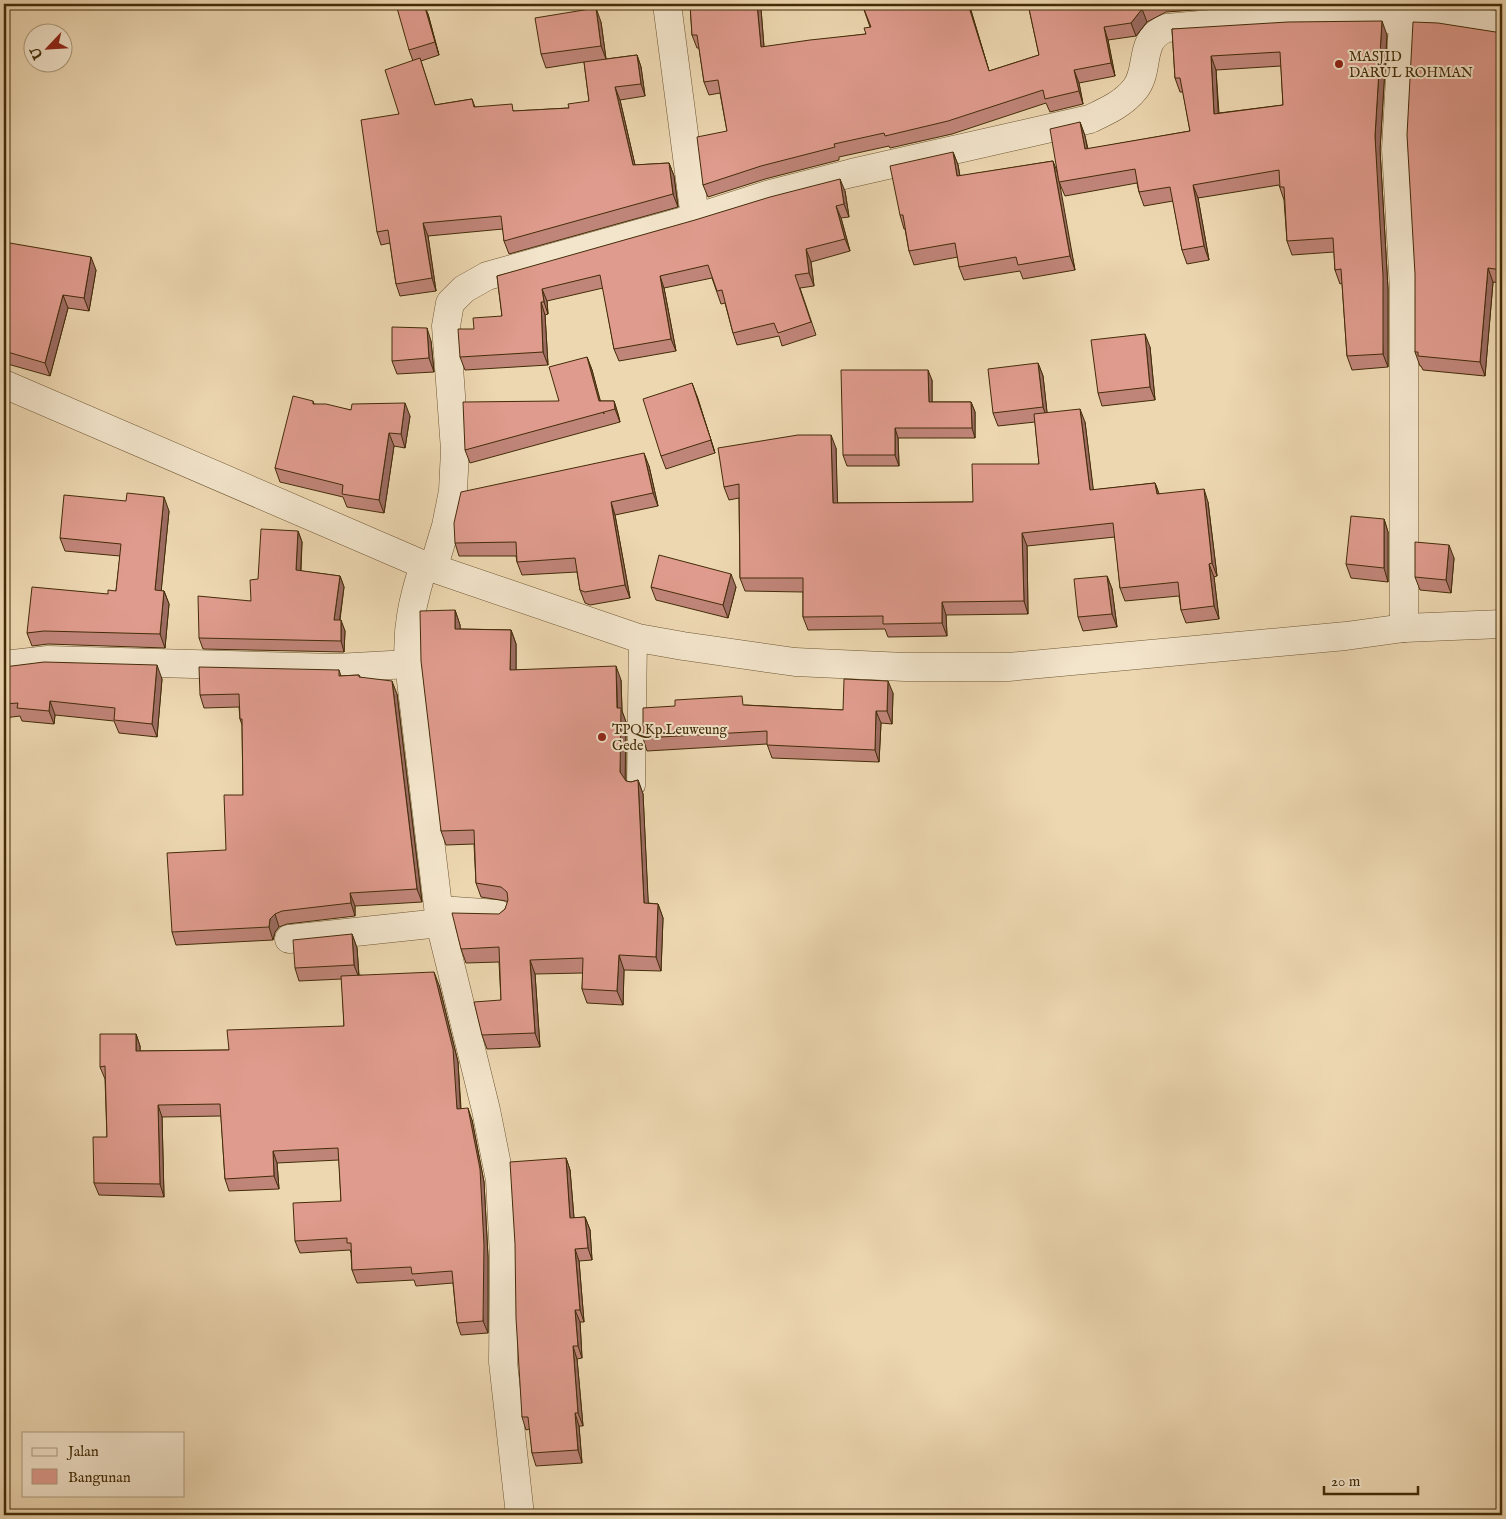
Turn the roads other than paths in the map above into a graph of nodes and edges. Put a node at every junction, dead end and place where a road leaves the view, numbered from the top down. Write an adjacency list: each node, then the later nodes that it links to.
1 (667, 4): 4 (street)
2 (1403, 21): 3 (street); 4 (street); 8 (street)
3 (1502, 25)
4 (696, 218): 6 (street)
5 (4, 384): 6 (street)
6 (428, 567): 9 (street); 10 (street)
7 (1502, 624): 8 (street)
8 (1404, 628): 9 (street)
9 (638, 638): 12 (lane)
10 (409, 664): 11 (street); 14 (street)
11 (4, 665)
12 (636, 786)
13 (498, 914): 14 (street)
14 (440, 917): 15 (street); 16 (street)
15 (289, 938)
16 (520, 1515)

